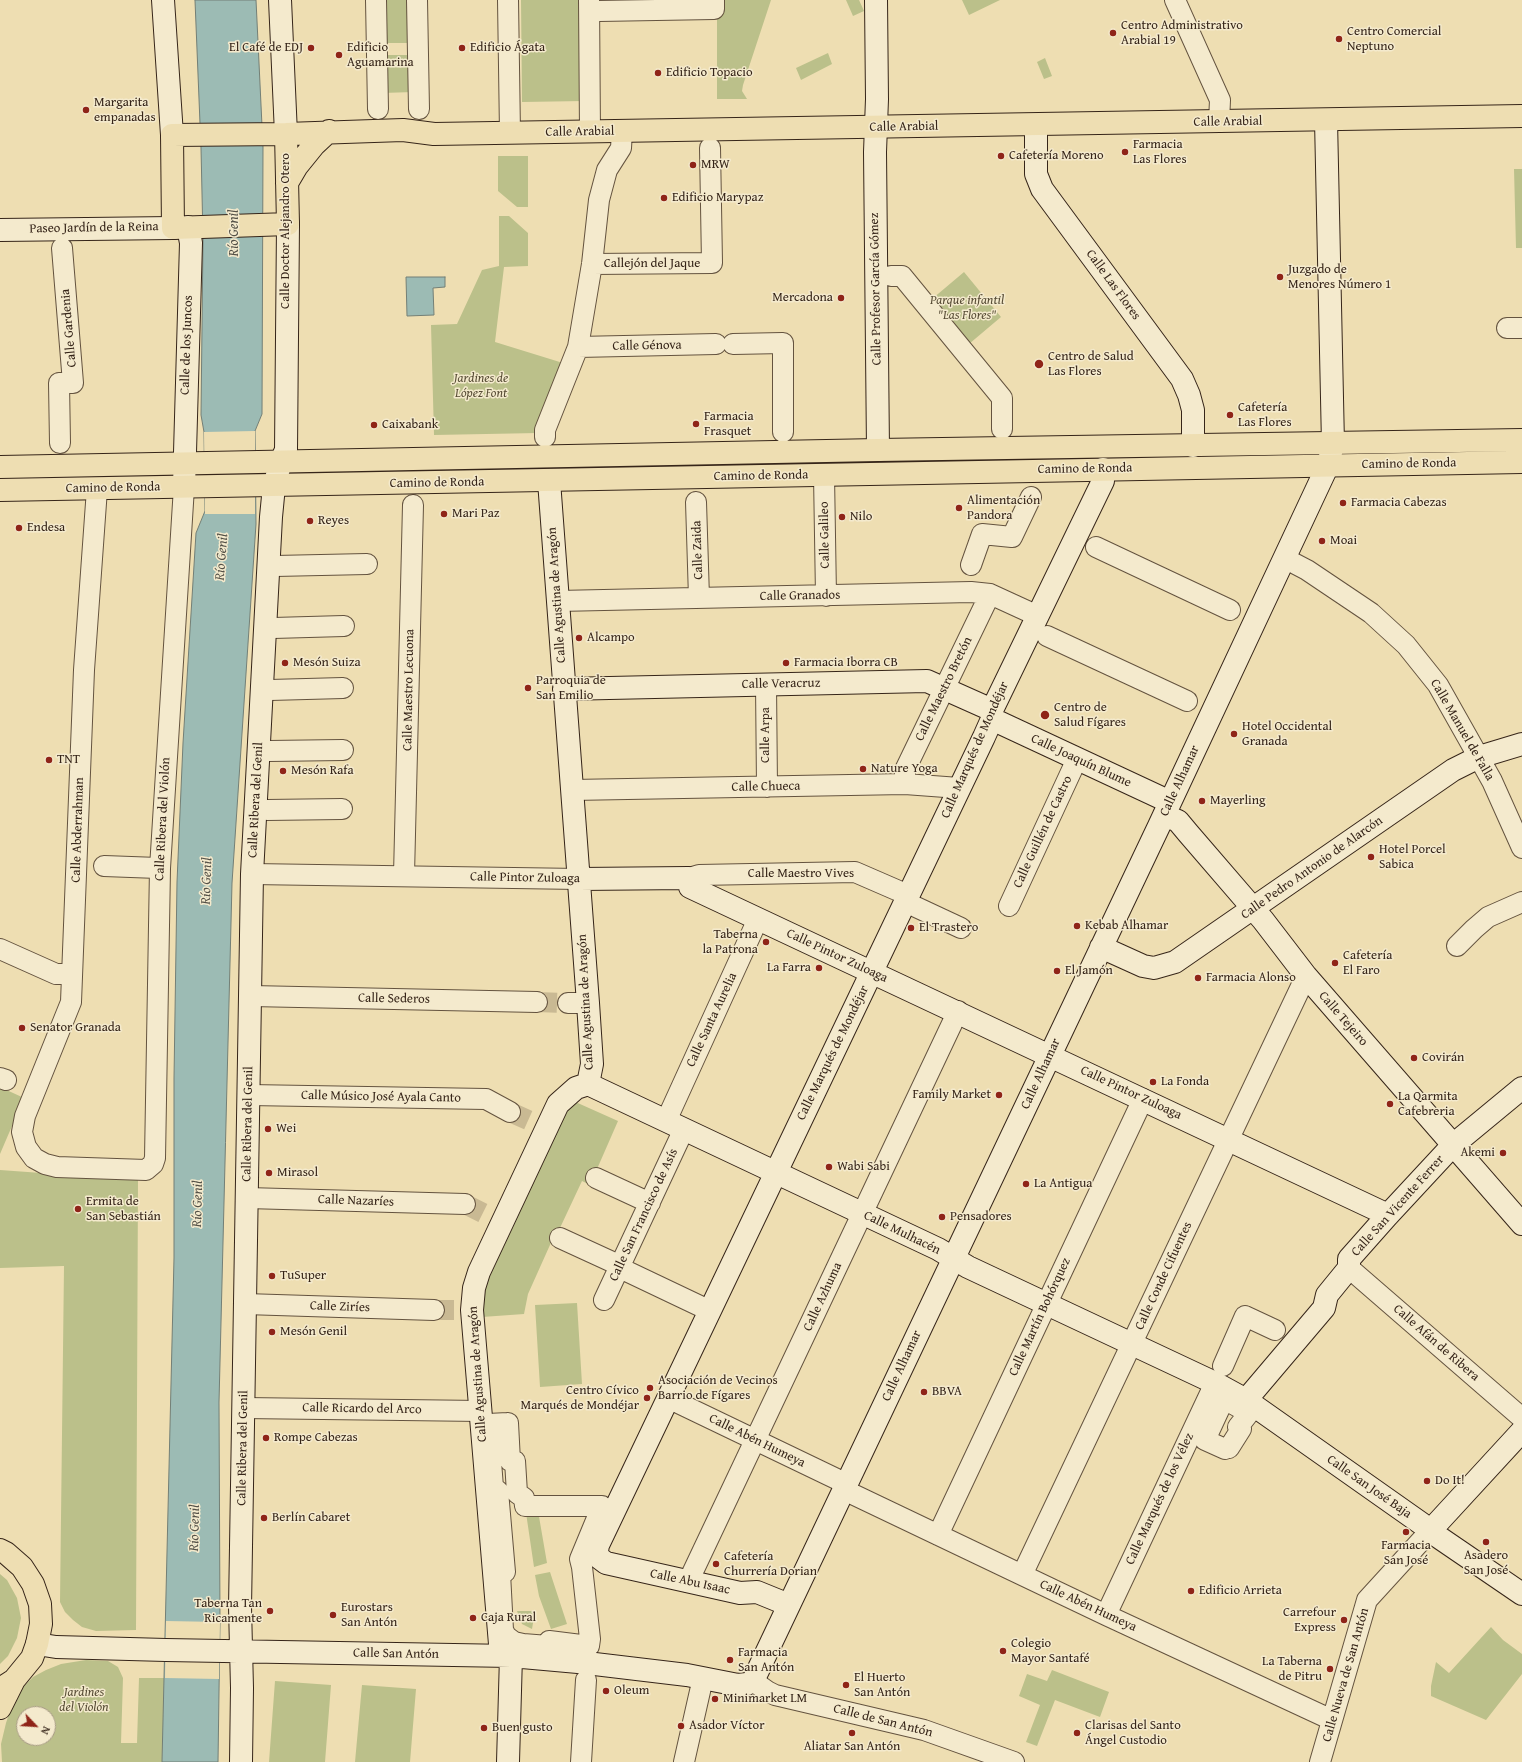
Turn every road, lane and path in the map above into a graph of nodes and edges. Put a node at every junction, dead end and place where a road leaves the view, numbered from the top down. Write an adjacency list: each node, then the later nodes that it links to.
1 (163, 0): 22 (street, Calle de los Juncos)
2 (280, 0): 21 (street, Calle Doctor Alejandro Otero)
3 (376, 0): 10 (street)
4 (417, 0): 11 (street)
5 (508, 0): 20 (street)
6 (714, 0): 9 (street)
7 (876, 0): 16 (street, Calle Profesor García Gómez)
8 (1175, 0): 14 (street)
9 (594, 5): 19 (street)
10 (378, 109)
11 (419, 109)
12 (1522, 116): 13 (main road, Calle Arabial)
13 (1326, 120): 14 (main road, Calle Arabial); 37 (street, Calle Alhamar)
14 (1219, 122): 15 (main road, Calle Arabial)
15 (1036, 125): 16 (main road, Calle Arabial); 38 (street, Calle Las Flores)
16 (876, 127): 18 (main road, Calle Arabial); 40 (street, Calle Profesor García Gómez)
17 (330, 131): 20 (main road, Calle Arabial); 21 (main road, Calle Arabial); 24 (main road)
18 (622, 131): 19 (main road, Calle Arabial); 29 (street, Callejón del Jaque)
19 (590, 132): 20 (main road, Calle Arabial)
20 (510, 133)
21 (275, 134): 22 (main road, Calle Arabial); 24 (main road, Calle Doctor Alejandro Otero)
22 (172, 135): 26 (main road, Calle de los Juncos)
23 (710, 148): 29 (street, Callejón del Jaque)
24 (287, 183): 25 (main road, Calle Doctor Alejandro Otero)
25 (288, 224): 26 (main road); 41 (street, Calle Doctor Alejandro Otero)
26 (187, 227): 27 (street, Paseo Jardín de la Reina); 43 (street, Calle de los Juncos)
27 (0, 230)
28 (62, 248): 36 (street, Calle Gardenia)
29 (592, 264): 31 (street, Callejón del Jaque)
30 (891, 276): 32 (street)
31 (578, 347): 33 (street, Calle Génova); 35 (street, Callejón del Jaque)
32 (1002, 430)
33 (783, 432)
34 (1522, 440): 37 (main road, Camino de Ronda)
35 (547, 441): 40 (main road, Camino de Ronda); 41 (main road, Camino de Ronda); 49 (main road)
36 (60, 443)
37 (1333, 444): 38 (main road, Camino de Ronda); 44 (street, Calle Alhamar)
38 (1193, 446): 39 (main road, Camino de Ronda)
39 (1102, 447): 40 (main road, Camino de Ronda); 46 (main road)
40 (878, 450): 47 (main road)
41 (281, 461): 43 (main road, Camino de Ronda); 50 (street, Calle Doctor Alejandro Otero)
42 (1522, 462): 44 (main road, Camino de Ronda)
43 (195, 463): 45 (main road, Camino de Ronda); 51 (street, Calle de los Juncos)
44 (1328, 465): 46 (main road, Camino de Ronda); 58 (street, Calle Alhamar)
45 (0, 467)
46 (1103, 469): 47 (main road, Camino de Ronda); 67 (street, Calle Marqués de Mondéjar)
47 (912, 473): 48 (main road, Camino de Ronda)
48 (824, 475): 49 (main road, Camino de Ronda); 63 (street, Calle Galileo)
49 (549, 481): 50 (main road, Camino de Ronda); 65 (street, Calle Agustina de Aragón)
50 (265, 485): 51 (main road, Camino de Ronda); 93 (street, Calle Ribera del Genil)
51 (194, 487): 52 (main road, Camino de Ronda); 121 (street, Calle Ribera del Violón)
52 (98, 488): 53 (main road, Camino de Ronda); 107 (street, Calle Abderrahman)
53 (0, 490)
54 (1031, 497): 60 (street)
55 (696, 502): 64 (street, Calle Zaida)
56 (413, 505): 94 (street, Calle Maestro Lecuona)
57 (1096, 547): 66 (street)
58 (1284, 558): 81 (street, Calle Manuel de Falla); 88 (street, Calle Alhamar)
59 (367, 564): 61 (street)
60 (971, 565)
61 (275, 566)
62 (990, 594): 63 (street, Calle Granados); 67 (street, Calle Granados); 73 (street, Calle Maestro Bretón)
63 (826, 596): 64 (street, Calle Granados)
64 (700, 598): 65 (street, Calle Granados)
65 (558, 601): 74 (street, Calle Agustina de Aragón)
66 (1230, 610)
67 (1038, 616): 77 (street, Calle Marqués de Mondéjar)
68 (344, 626): 69 (street)
69 (273, 628)
70 (1047, 636): 76 (street)
71 (766, 684): 73 (street, Calle Veracruz); 74 (street, Calle Veracruz); 84 (street, Calle Arpa)
72 (343, 688): 75 (street)
73 (944, 688): 77 (street, Calle Veracruz); 83 (street, Calle Maestro Bretón)
74 (564, 689): 86 (street, Calle Agustina de Aragón)
75 (270, 690)
76 (1187, 701)
77 (992, 715): 82 (street, Calle Joaquín Blume); 85 (street, Calle Marqués de Mondéjar)
78 (1522, 744): 81 (street, Calle Pedro Antonio de Alarcón)
79 (343, 750): 80 (street, Calle Ribera del Genil)
80 (269, 751)
81 (1479, 758): 90 (street, Calle Manuel de Falla); 100 (street, Calle Pedro Antonio de Alarcón)
82 (1077, 759): 88 (street, Calle Joaquín Blume); 99 (street, Calle Guillén de Castro)
83 (905, 784): 84 (street, Calle Chueca); 85 (street, Calle Chueca)
84 (767, 787): 86 (street, Calle Chueca)
85 (959, 788): 97 (street, Calle Marqués de Mondéjar)
86 (572, 790): 96 (street, Calle Agustina de Aragón)
87 (342, 809): 89 (street, Calle Ribera del Genil)
88 (1167, 809): 100 (street, Calle Tejeiro); 104 (street, Calle Alhamar)
89 (267, 810)
90 (1522, 848)
91 (104, 866): 92 (street)
92 (158, 868)
93 (252, 874): 94 (street, Calle Pintor Zuloaga); 109 (street, Calle Ribera del Genil)
94 (404, 875): 96 (street, Calle Pintor Zuloaga)
95 (689, 878): 96 (street, Calle Pintor Zuloaga); 97 (street, Calle Maestro Vives); 101 (street, Calle Pintor Zuloaga)
96 (579, 879): 113 (street, Calle Agustina de Aragón)
97 (912, 901): 102 (street, Calle Maestro Vives); 106 (street, Calle Marqués de Mondéjar)
98 (1522, 902): 103 (street)
99 (1009, 906)
100 (1253, 908): 104 (street, Calle Pedro Antonio de Alarcón); 108 (street, Calle Tejeiro)
101 (758, 919): 106 (street, Calle Pintor Zuloaga); 118 (street, Calle Santa Aurelia)
102 (961, 928)
103 (1457, 946)
104 (1101, 947): 112 (street, Calle Alhamar)
105 (0, 949): 107 (street)
106 (872, 972): 111 (street, Calle Pintor Zuloaga); 122 (street, Calle Marqués de Mondéjar)
107 (72, 974): 121 (street, Calle Abderrahman)
108 (1306, 976): 119 (street, Calle Conde Cifuentes); 120 (street, Calle Tejeiro)
109 (250, 996): 110 (street, Calle Sederos); 115 (street, Calle Ribera del Genil)
110 (537, 1002)
111 (958, 1012): 112 (street, Calle Pintor Zuloaga); 127 (street, Calle Azhuma)
112 (1050, 1055): 116 (street, Calle Pintor Zuloaga); 131 (street, Calle Alhamar)
113 (588, 1084): 118 (street, Calle Mulhacén); 145 (street, Calle Agustina de Aragón)
114 (1522, 1088): 120 (street, Calle San Vicente Ferrer)
115 (249, 1095): 117 (street, Calle Músico José Ayala Canto); 124 (street, Calle Ribera del Genil)
116 (1143, 1099): 119 (street, Calle Pintor Zuloaga); 136 (street, Calle Martín Bohórquez)
117 (510, 1112)
118 (675, 1125): 122 (street, Calle Mulhacén); 125 (street, Calle San Francisco de Asís)
119 (1229, 1139): 128 (street, Calle Pintor Zuloaga); 140 (street, Calle Conde Cifuentes)
120 (1453, 1145): 128 (street, Calle San Vicente Ferrer); 129 (street, Calle Tejeiro)
121 (155, 1152)
122 (776, 1173): 127 (street, Calle Mulhacén); 142 (street, Calle Marqués de Mondéjar)
123 (596, 1178): 125 (street)
124 (247, 1198): 126 (street, Calle Nazaríes); 135 (street, Calle Ribera del Genil)
125 (650, 1203): 132 (street, Calle San Francisco de Asís)
126 (465, 1204)
127 (862, 1213): 131 (street, Calle Mulhacén); 148 (street, Calle Azhuma)
128 (1388, 1215): 133 (street, Calle San Vicente Ferrer)
129 (1522, 1224)
130 (560, 1238): 132 (street)
131 (953, 1258): 136 (street, Calle Mulhacén); 149 (street, Calle Alhamar)
132 (620, 1267): 134 (street, Calle San Francisco de Asís); 137 (street)
133 (1349, 1268): 143 (street, Calle San Vicente Ferrer); 146 (street, Calle Afán de Ribera)
134 (604, 1300)
135 (245, 1304): 138 (street, Calle Ziríes); 144 (street, Calle Ribera del Genil)
136 (1046, 1304): 140 (street, Calle Mulhacén); 151 (street, Calle Martín Bohórquez)
137 (702, 1307)
138 (434, 1310)
139 (1275, 1330): 141 (street, Calle Marqués de los Vélez)
140 (1132, 1344): 141 (street, Calle Mulhacén); 154 (street, Calle Conde Cifuentes)
141 (1219, 1374): 143 (street, Calle San José Baja); 158 (street, Calle Marqués de los Vélez)
142 (668, 1398): 148 (street, Calle Abén Humeya); 153 (street, Calle Marqués de Mondéjar)
143 (1247, 1406): 150 (street, Calle San José Baja)
144 (244, 1408): 145 (street, Calle Ricardo del Arco); 160 (street, Calle Ribera del Genil)
145 (481, 1411): 161 (street, Calle Agustina de Aragón)
146 (1522, 1418)
147 (1522, 1431): 150 (street, Calle Nueva de San Antón)
148 (755, 1440): 149 (street, Calle Abén Humeya); 155 (street, Calle Azhuma)
149 (845, 1487): 151 (street, Calle Abén Humeya); 157 (street, Calle Alhamar)
150 (1430, 1531): 156 (street, Calle San José Baja); 167 (street, Calle Nueva de San Antón)
151 (938, 1535): 154 (street, Calle Abén Humeya)
152 (0, 1550): 159 (main road)
153 (597, 1550): 155 (street, Calle Abu Isaac)
154 (1022, 1575): 158 (street, Calle Abén Humeya)
155 (688, 1582): 157 (street, Calle Abu Isaac)
156 (1522, 1594)
157 (790, 1605): 164 (street, Calle Alhamar)
158 (1106, 1615): 167 (street, Calle Abén Humeya)
159 (37, 1644): 160 (street, Calle San Antón); 165 (main road)
160 (230, 1651): 161 (street, Calle San Antón); 169 (street, Calle Ribera del Genil)
161 (512, 1652): 161 (street); 162 (street, Calle San Antón); 170 (street, Calle Agustina de Aragón)
162 (703, 1678): 164 (street, Calle San Antón); 172 (street)
163 (586, 1680): 171 (street)
164 (753, 1681): 168 (street, Calle de San Antón)
165 (7, 1685): 166 (main road)
166 (0, 1708)
167 (1332, 1720): 173 (street, Calle Nueva de San Antón)
168 (1008, 1761)
169 (241, 1762)
170 (508, 1762)
171 (581, 1762)
172 (684, 1762)
173 (1320, 1762)

